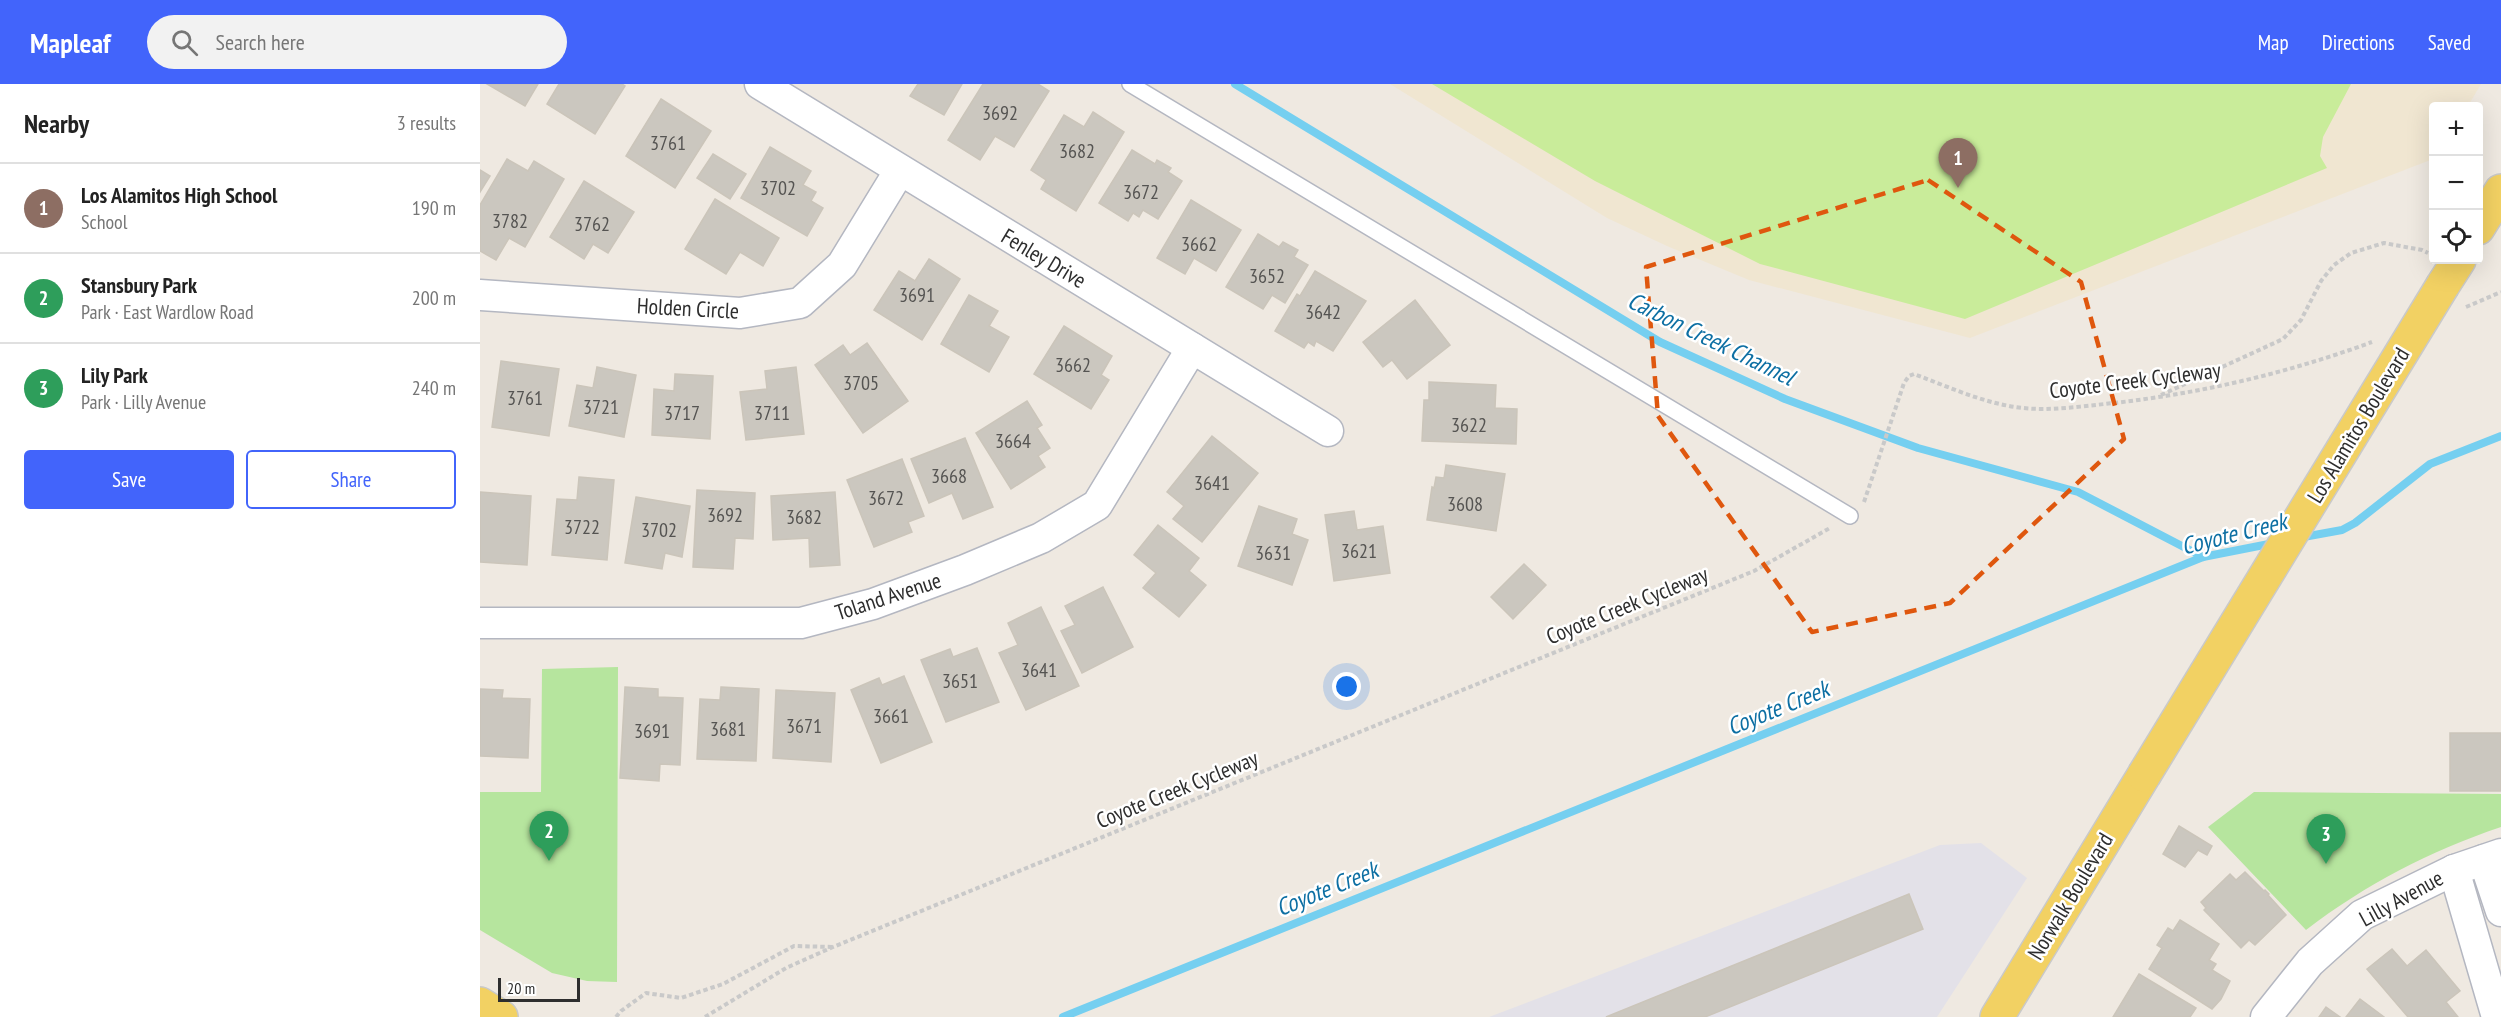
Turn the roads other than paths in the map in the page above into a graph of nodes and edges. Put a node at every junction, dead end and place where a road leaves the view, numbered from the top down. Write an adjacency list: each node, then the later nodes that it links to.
1 (760, 84): 3 (street, Fenley Drive)
2 (1130, 84): 10 (lane)
3 (900, 170): 7 (street, Holden Circle); 8 (street, Fenley Drive)
4 (2501, 191): 5 (main road)
5 (2483, 220)
6 (2449, 278): 12 (main road, Los Alamitos Boulevard, bridge)
7 (480, 295)
8 (1192, 348): 9 (street, Fenley Drive); 11 (street, Toland Avenue)
9 (1328, 431)
10 (1850, 516)
11 (480, 623)
12 (2144, 775): 18 (main road, Norwalk Boulevard)
13 (2493, 857): 14 (street, Lilly Avenue); 15 (street)
14 (2454, 870): 19 (street, Lilly Avenue); 20 (street)
15 (2501, 911)
16 (480, 1004): 17 (main road)
17 (501, 1017)
18 (1997, 1017)
19 (2266, 1017)
20 (2496, 1017)

